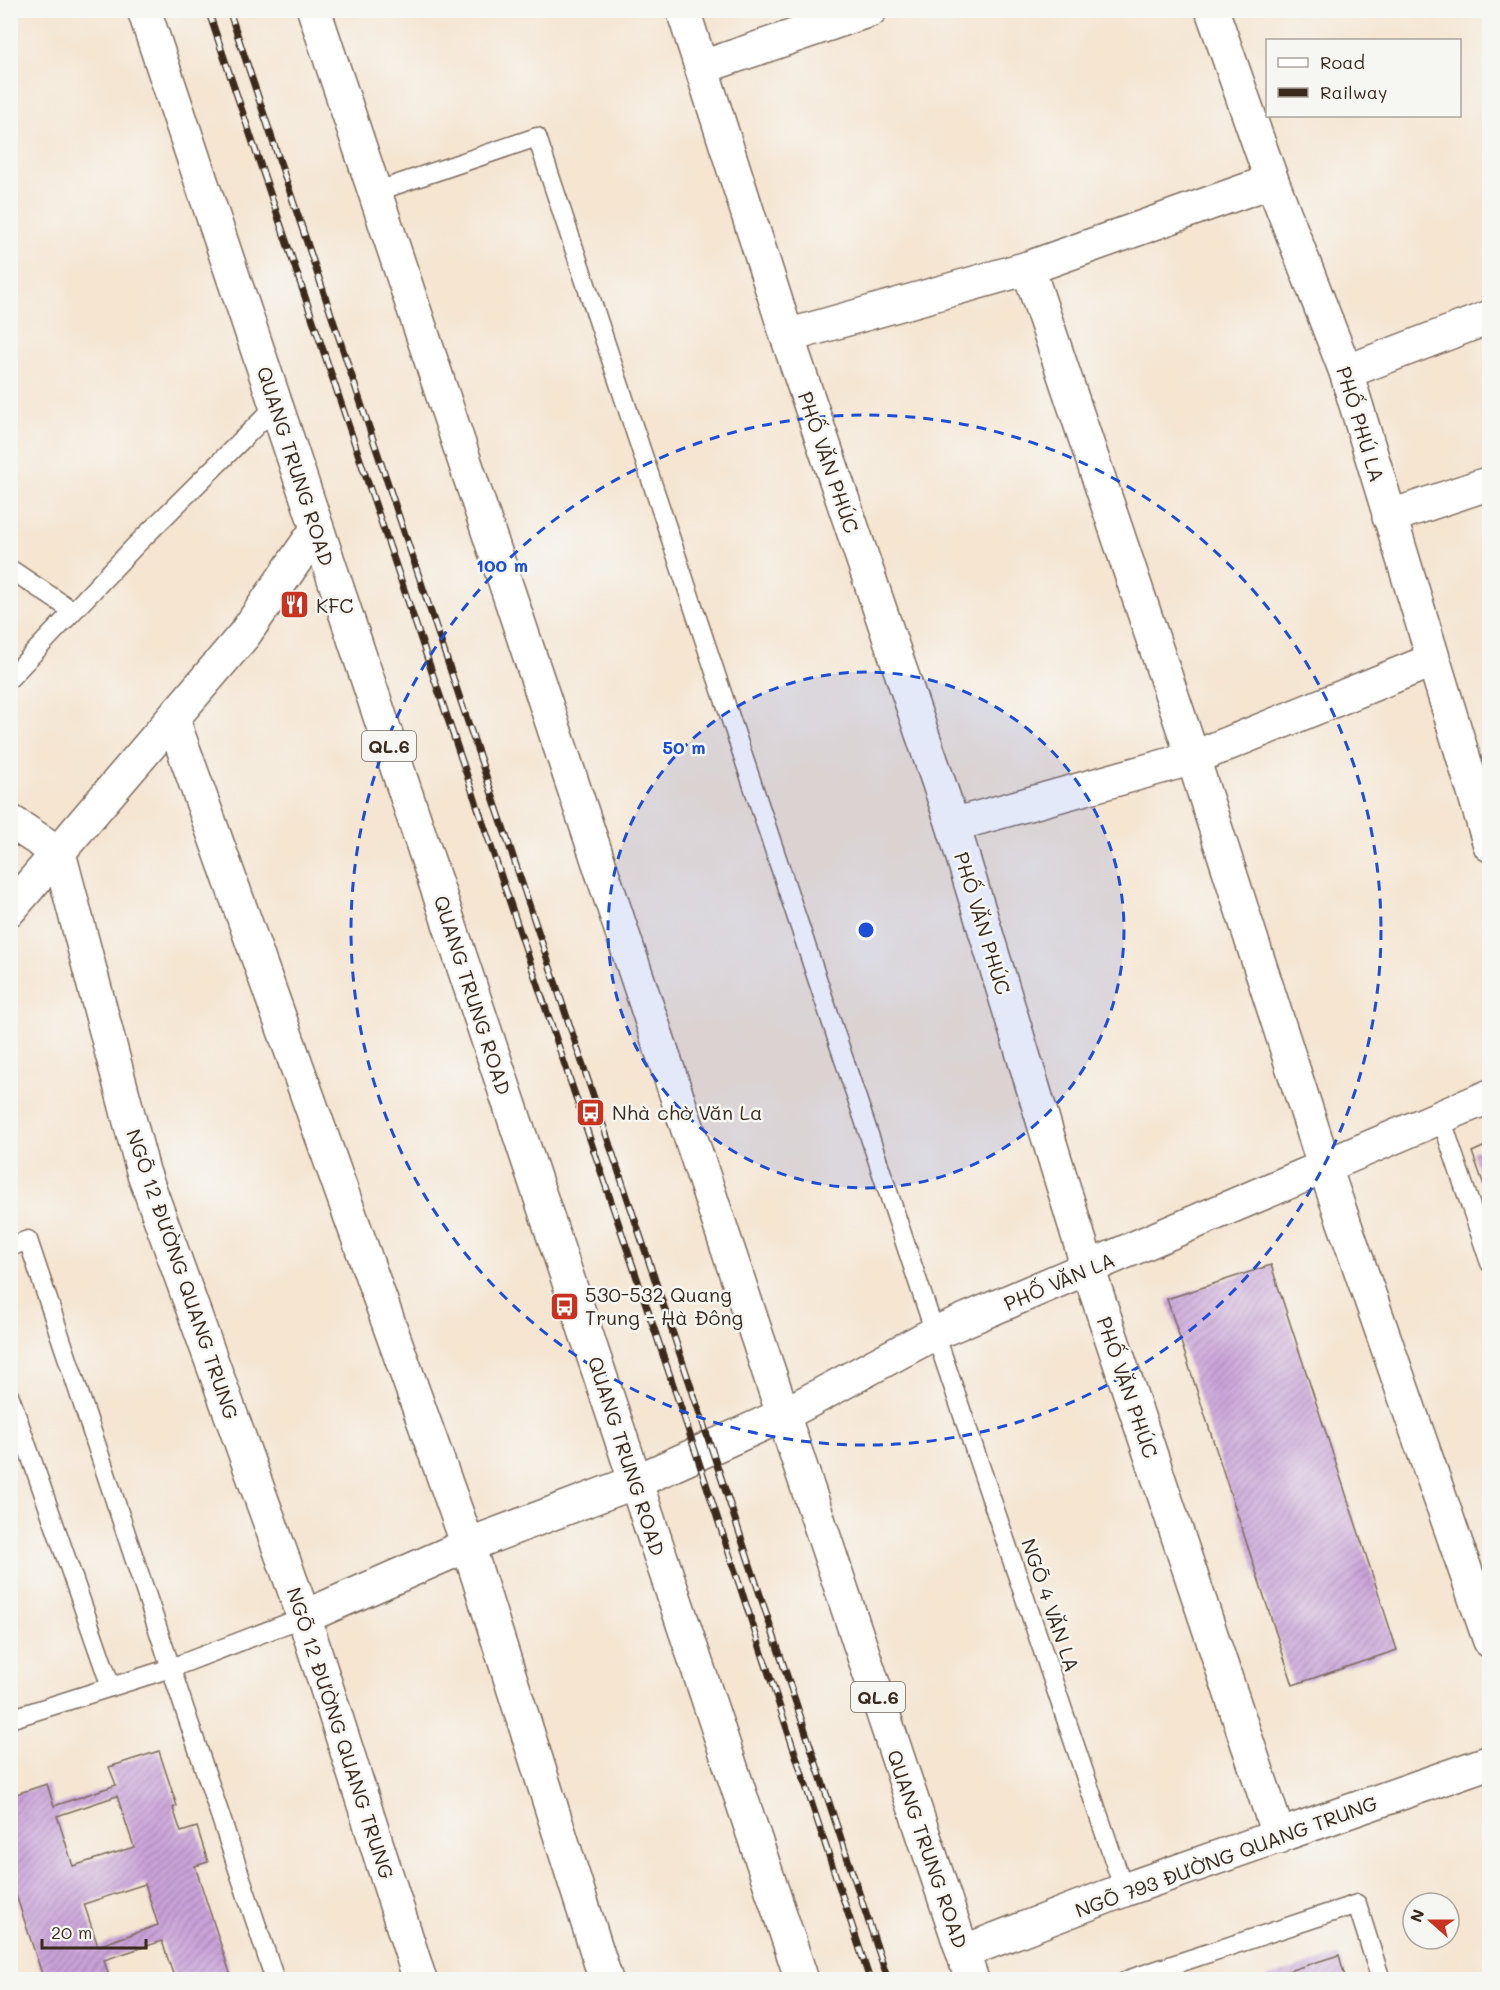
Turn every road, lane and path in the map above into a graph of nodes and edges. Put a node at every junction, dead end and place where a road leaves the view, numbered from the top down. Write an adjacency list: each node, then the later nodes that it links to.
1 (144, 10): 13 (main road, QUANG TRUNG ROAD / QL.6)
2 (314, 10): 8 (main road, QUANG TRUNG ROAD / QL.6)
3 (684, 10): 6 (main road, PHỐ VĂN PHÚC)
4 (870, 10): 6 (main road)
5 (1212, 10): 7 (main road, PHỐ PHÚ LA)
6 (703, 67): 11 (main road, PHỐ VĂN PHÚC)
7 (1272, 181): 9 (main road); 12 (main road, PHỐ PHÚ LA)
8 (375, 192): 34 (lane, NGÕ 4 VĂN LA); 36 (main road, QUANG TRUNG ROAD / QL.6)
9 (1028, 268): 11 (main road); 22 (main road)
10 (1490, 317): 12 (main road)
11 (787, 336): 24 (main road, PHỐ VĂN PHÚC)
12 (1346, 372): 15 (main road, PHỐ PHÚ LA)
13 (276, 406): 16 (main road, QUANG TRUNG ROAD / QL.6); 18 (lane)
14 (1490, 483): 15 (main road)
15 (1389, 517): 19 (main road, PHỐ PHÚ LA)
16 (317, 529): 21 (main road); 37 (main road, QUANG TRUNG ROAD / QL.6)
17 (10, 569): 18 (lane)
18 (73, 611): 20 (lane)
19 (1433, 660): 22 (main road); 25 (main road, PHỐ PHÚ LA)
20 (10, 678)
21 (173, 720): 26 (main road); 38 (main road)
22 (1192, 758): 24 (main road); 30 (main road)
23 (10, 821): 26 (main road)
24 (953, 825): 33 (main road, PHỐ VĂN PHÚC)
25 (1490, 845)
26 (59, 853): 27 (main road); 39 (main road, NGÕ 12 ĐƯỜNG QUANG TRUNG)
27 (10, 909)
28 (1490, 1096): 29 (main road, PHỐ VĂN LA)
29 (1440, 1115): 30 (main road, PHỐ VĂN LA); 32 (lane)
30 (1325, 1168): 33 (main road, PHỐ VĂN LA); 40 (main road)
31 (10, 1246): 41 (lane)
32 (1490, 1263)
33 (1088, 1268): 34 (main road, PHỐ VĂN LA); 45 (main road, PHỐ VĂN PHÚC)
34 (935, 1334): 36 (main road, PHỐ VĂN LA); 46 (lane, NGÕ 4 VĂN LA)
35 (10, 1397): 42 (lane)
36 (783, 1415): 37 (main road, PHỐ VĂN LA); 47 (main road, QUANG TRUNG ROAD / QL.6)
37 (635, 1482): 38 (main road, PHỐ VĂN LA); 52 (main road, QUANG TRUNG ROAD / QL.6)
38 (468, 1545): 39 (main road, PHỐ VĂN LA); 51 (main road)
39 (304, 1617): 41 (lane); 50 (main road, NGÕ 12 ĐƯỜNG QUANG TRUNG)
40 (1490, 1641)
41 (171, 1668): 42 (lane); 49 (lane)
42 (111, 1687): 43 (lane)
43 (10, 1719)
44 (1490, 1762): 45 (main road, NGÕ 793 ĐƯỜNG QUANG TRUNG)
45 (1279, 1837): 46 (main road, NGÕ 793 ĐƯỜNG QUANG TRUNG)
46 (1124, 1890): 47 (main road, NGÕ 793 ĐƯỜNG QUANG TRUNG)
47 (967, 1966)
48 (1155, 1975): 53 (lane); 54 (lane)
49 (275, 1980)
50 (420, 1980)
51 (606, 1980)
52 (802, 1980)
53 (1127, 1980)
54 (1381, 1980)

